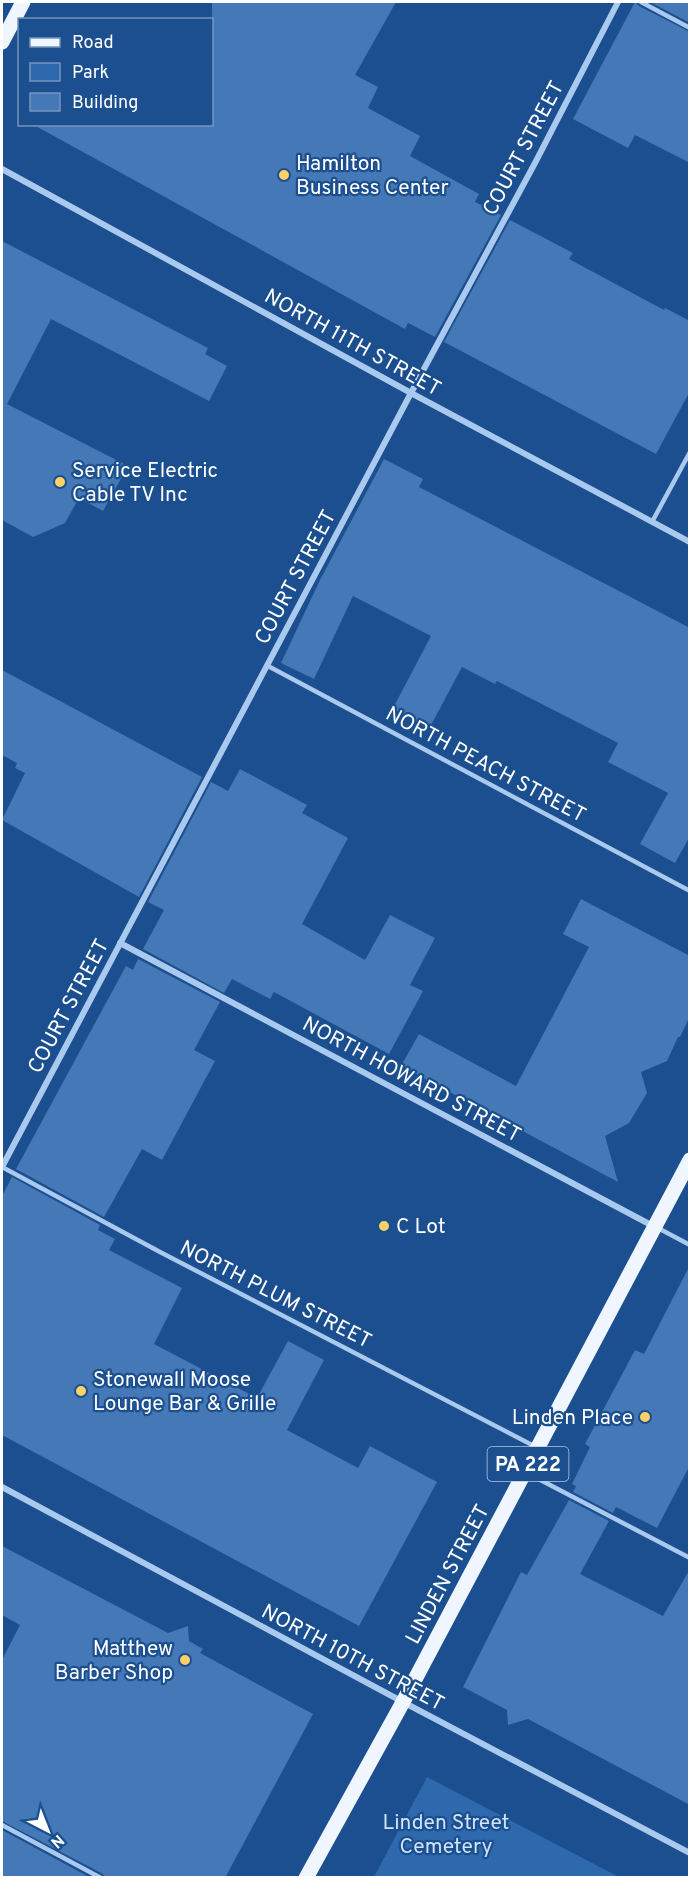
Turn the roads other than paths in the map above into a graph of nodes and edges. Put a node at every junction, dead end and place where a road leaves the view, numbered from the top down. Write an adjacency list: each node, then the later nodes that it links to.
1 (23, 2): 5 (main road)
2 (618, 2): 7 (street, COURT STREET)
3 (641, 2): 4 (lane)
4 (690, 28)
5 (2, 42)
6 (2, 169): 7 (street, NORTH 11TH STREET)
7 (411, 393): 9 (street, NORTH 11TH STREET); 11 (street, COURT STREET)
8 (690, 452): 9 (lane)
9 (652, 522): 10 (street, NORTH 11TH STREET)
10 (690, 542)
11 (268, 666): 12 (lane, NORTH PEACH STREET); 13 (street, COURT STREET)
12 (690, 891)
13 (120, 943): 15 (street, COURT STREET); 16 (street, NORTH HOWARD STREET)
14 (690, 1160): 16 (main road, LINDEN STREET / PA 222)
15 (2, 1167): 18 (lane, NORTH PLUM STREET)
16 (653, 1226): 17 (lane, NORTH HOWARD STREET); 18 (main road, LINDEN STREET / PA 222)
17 (690, 1245)
18 (537, 1448): 19 (main road, LINDEN STREET / PA 222)
19 (525, 1472): 21 (lane); 22 (main road, LINDEN STREET / PA 222)
20 (2, 1487): 22 (street, NORTH 10TH STREET)
21 (690, 1558)
22 (403, 1702): 24 (street, NORTH 10TH STREET); 26 (main road, LINDEN STREET / PA 222)
23 (2, 1825): 25 (lane)
24 (690, 1853)
25 (101, 1878)
26 (306, 1878)

